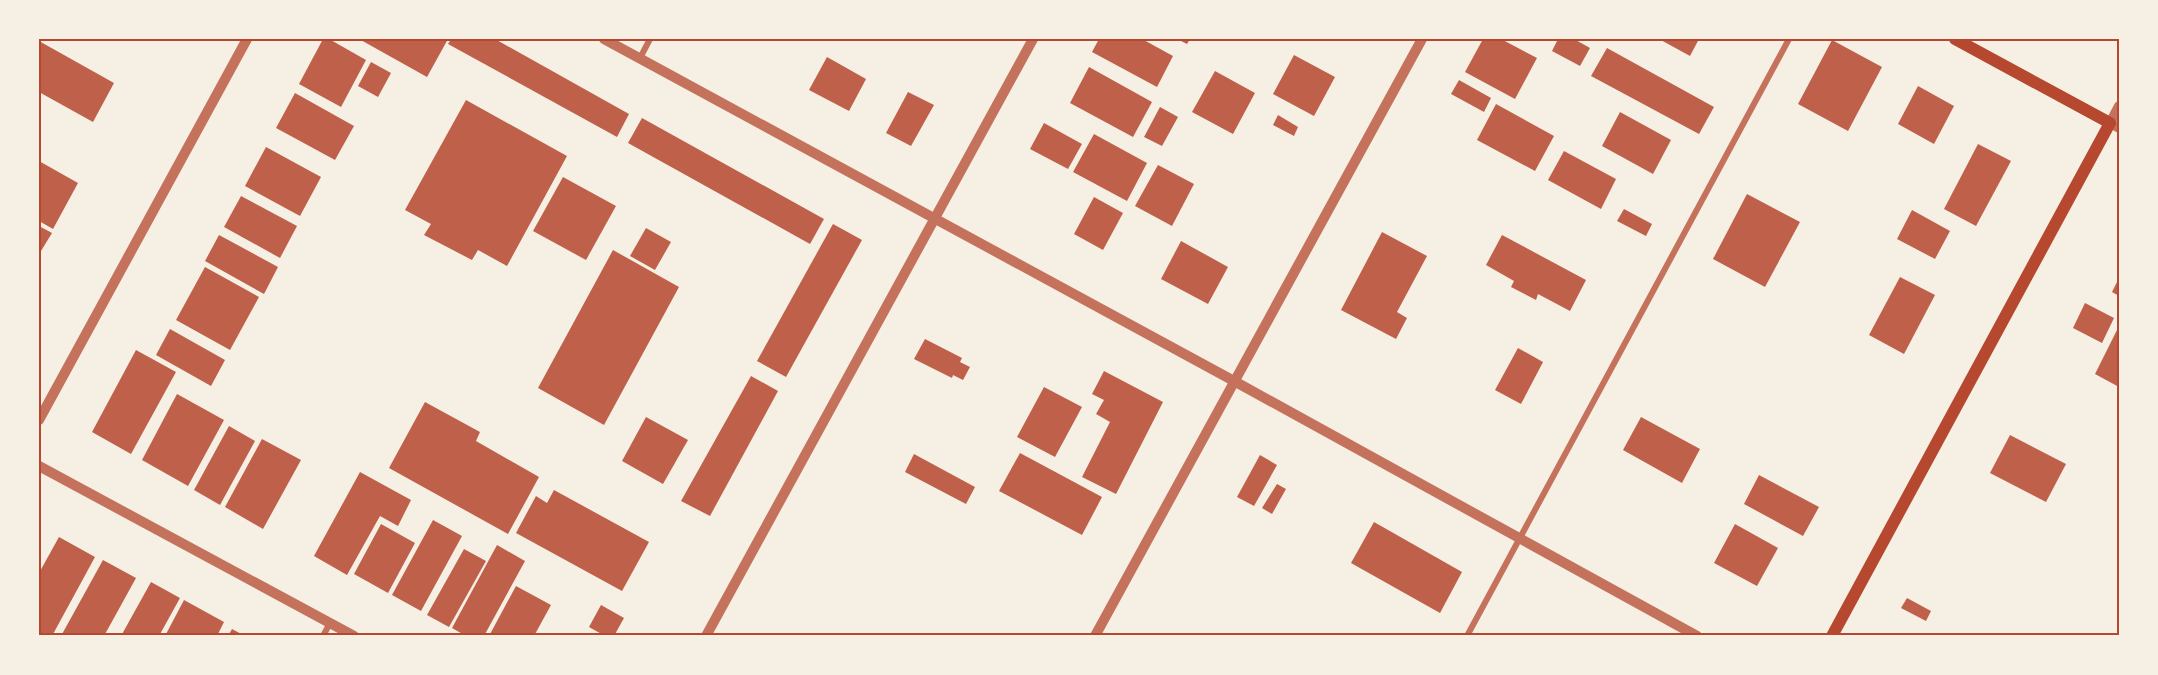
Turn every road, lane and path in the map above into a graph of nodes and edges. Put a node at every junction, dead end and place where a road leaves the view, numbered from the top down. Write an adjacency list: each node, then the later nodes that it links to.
1 (247, 39): 13 (street)
2 (604, 39): 8 (street)
3 (650, 39): 8 (street)
4 (1033, 39): 11 (street)
5 (1422, 39): 12 (street)
6 (1789, 39): 15 (street)
7 (1955, 39): 10 (main road)
8 (640, 58): 11 (street)
9 (2119, 106): 10 (street)
10 (2114, 126): 23 (main road)
11 (935, 218): 12 (street); 19 (street)
12 (1234, 381): 15 (street); 20 (street)
13 (39, 420)
14 (39, 466): 16 (street)
15 (1520, 539): 21 (street); 22 (street)
16 (330, 623): 17 (street); 18 (street)
17 (323, 636)
18 (354, 636)
19 (706, 636)
20 (1095, 636)
21 (1467, 636)
22 (1697, 636)
23 (1832, 636)

